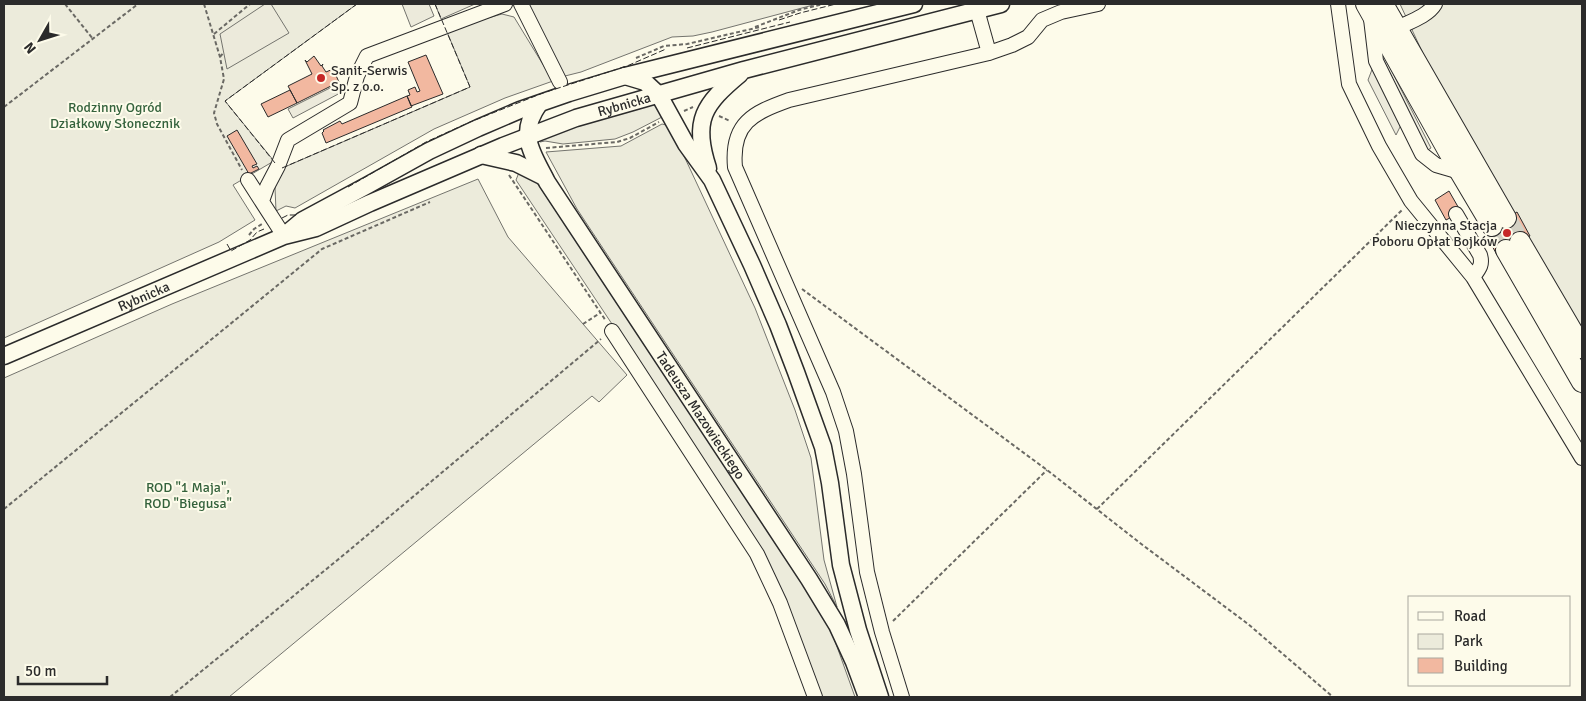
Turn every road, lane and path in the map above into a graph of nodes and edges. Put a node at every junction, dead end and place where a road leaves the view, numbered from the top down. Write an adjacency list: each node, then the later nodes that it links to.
1 (65, 4): 19 (path)
2 (138, 4): 19 (path)
3 (204, 4): 18 (path)
4 (250, 4): 18 (path)
5 (505, 4): 41 (lane)
6 (520, 4): 25 (lane)
7 (823, 4): 16 (path)
8 (914, 4): 24 (main road, Rybnicka)
9 (1001, 4): 15 (main road, Rybnicka)
10 (1098, 4): 21 (lane)
11 (1338, 4): 42 (lane)
12 (1366, 4): 17 (highway)
13 (1383, 4): 17 (highway)
14 (1435, 4): 17 (lane)
15 (977, 10): 21 (lane); 23 (main road, Rybnicka)
16 (753, 28)
17 (1397, 28)
18 (214, 34): 22 (path)
19 (92, 39): 28 (path)
20 (224, 52): 22 (path)
21 (989, 53): 33 (lane)
22 (220, 57): 39 (path)
23 (744, 70): 26 (main road, Rybnicka); 40 (main road)
24 (625, 76): 26 (main road); 27 (main road, Rybnicka)
25 (560, 82)
26 (659, 95): 34 (main road, Rybnicka); 40 (main road)
27 (538, 104): 34 (main road); 45 (main road, Rybnicka)
28 (4, 107)
29 (695, 108): 31 (path)
30 (714, 114): 33 (path)
31 (678, 115)
32 (659, 122): 35 (path)
33 (742, 129): 47 (lane)
34 (526, 136): 36 (main road, Rybnicka); 38 (main road, Tadeusza Mazowieckiego)
35 (541, 148)
36 (481, 155): 38 (main road); 45 (main road, Rybnicka)
37 (508, 174): 48 (path)
38 (544, 177): 61 (main road, Tadeusza Mazowieckiego)
39 (248, 180): 41 (lane)
40 (712, 180): 62 (main road)
41 (262, 201): 45 (lane)
42 (1411, 201): 46 (lane); 57 (path)
43 (430, 202): 56 (path)
44 (1456, 214): 46 (lane)
45 (284, 236): 52 (main road, Rybnicka)
46 (1473, 277): 54 (lane)
47 (786, 286): 55 (path); 58 (lane)
48 (600, 313): 49 (path); 50 (path)
49 (583, 324)
50 (612, 331): 59 (path); 60 (lane)
51 (1582, 348): 53 (highway)
52 (4, 356)
53 (1582, 382)
54 (1582, 458)
55 (1047, 470): 57 (path); 58 (path)
56 (4, 509)
57 (1097, 509): 64 (path)
58 (882, 632): 63 (lane)
59 (170, 697)
60 (815, 697)
61 (867, 697)
62 (880, 697)
63 (902, 697)
64 (1333, 697)

